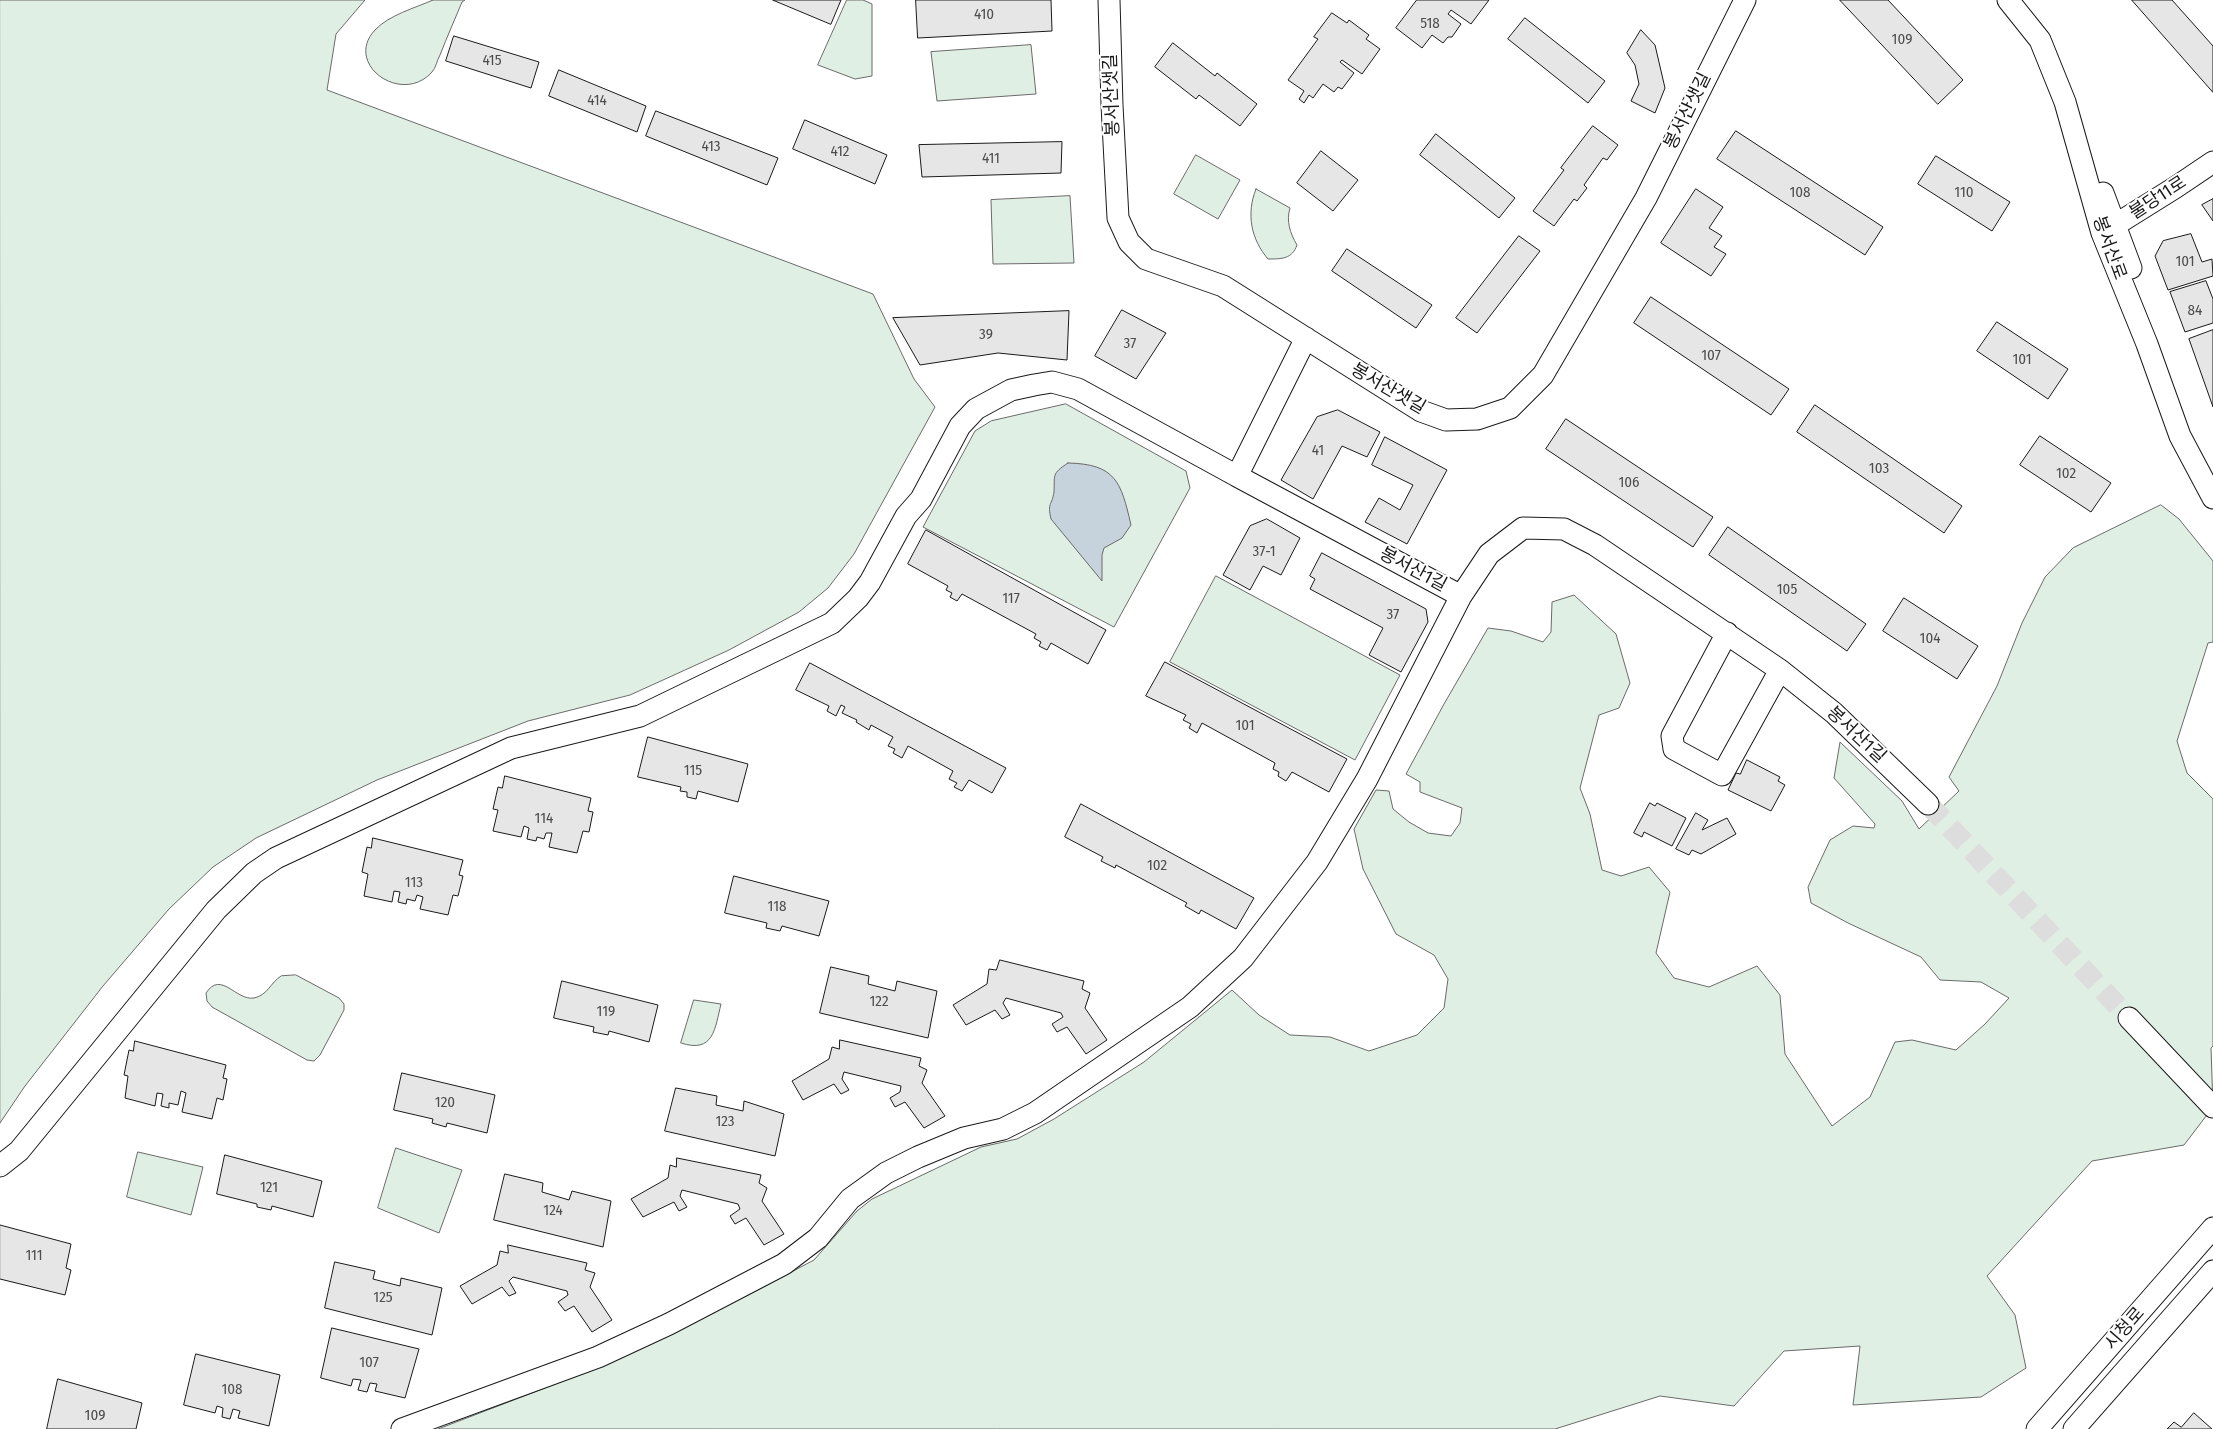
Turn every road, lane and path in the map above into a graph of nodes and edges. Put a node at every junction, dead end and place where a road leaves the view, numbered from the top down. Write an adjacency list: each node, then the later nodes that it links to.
1 (1109, 0): 7 (street, 봉서산샛길)
2 (1745, 0): 7 (street, 봉서산샛길)
3 (2008, 0): 6 (street, 봉서산로)
4 (2020, 0): 6 (street, 봉서산로)
5 (2213, 162): 6 (street, 불당11로)
6 (2109, 229): 9 (street, 봉서산로)
7 (1306, 338): 8 (street)
8 (1237, 476): 10 (street, 봉서산1길); 16 (street, 봉서산1길)
9 (2211, 483)
10 (1461, 596): 11 (street, 봉서산1길); 19 (street)
11 (1727, 633): 12 (street, 봉서산1길); 12 (street)
12 (1780, 670): 13 (street, 봉서산1길)
13 (1928, 804)
14 (2128, 1018): 15 (street)
15 (2213, 1106)
16 (0, 1166)
17 (2213, 1228): 20 (street, 시청로)
18 (2213, 1272): 21 (street, 시청로)
19 (402, 1429)
20 (2036, 1429)
21 (2074, 1429)

